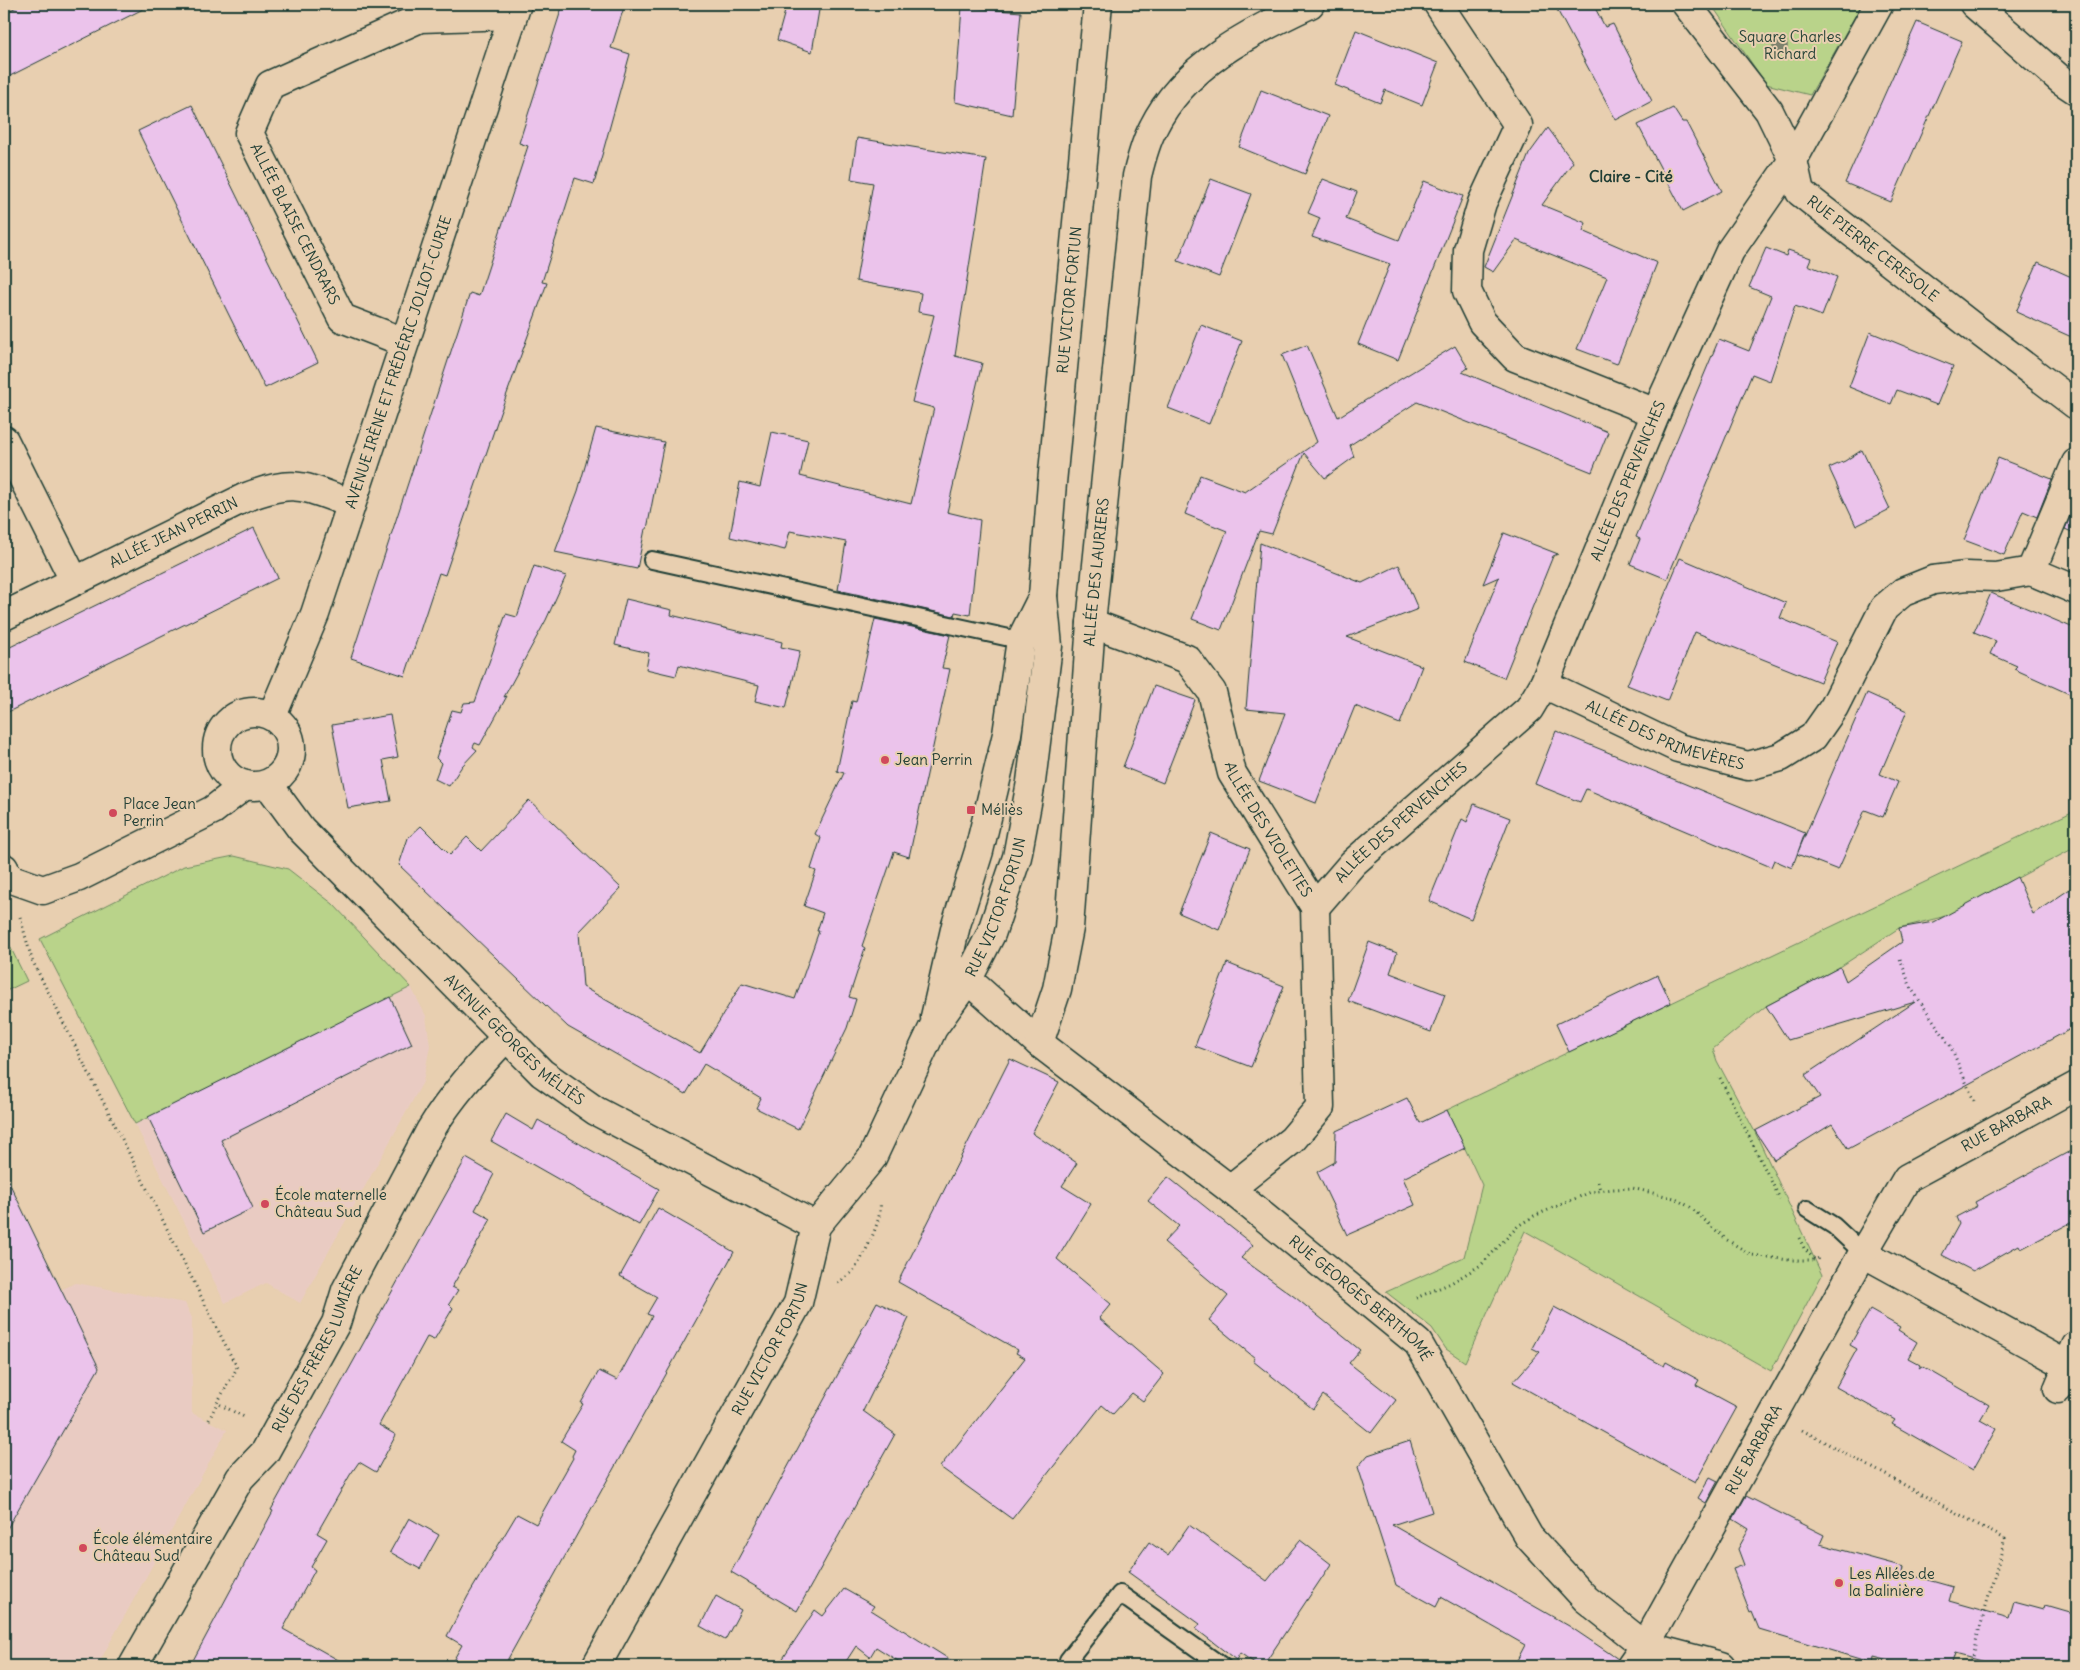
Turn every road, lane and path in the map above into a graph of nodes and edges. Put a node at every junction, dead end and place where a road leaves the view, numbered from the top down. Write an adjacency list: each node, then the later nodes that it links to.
1 (1098, 4): 20 (street, RUE VICTOR FORTUN)
2 (1310, 4): 22 (street, ALLÉE DES LAURIERS)
3 (1438, 4): 12 (street)
4 (1686, 4): 9 (street, RUE PIERRE CERESOLE)
5 (1879, 4): 9 (street, ALLÉE DES PERVENCHES)
6 (1974, 4): 8 (street)
7 (509, 8): 10 (street, AVENUE IRÈNE ET FRÉDÉRIC JOLIOT-CURIE); 10 (street, ALLÉE BLAISE CENDRARS)
8 (2076, 90)
9 (1793, 160): 11 (street, RUE PIERRE CERESOLE); 12 (street, ALLÉE DES PERVENCHES)
10 (404, 342): 15 (street, AVENUE IRÈNE ET FRÉDÉRIC JOLIOT-CURIE)
11 (2076, 404)
12 (1656, 414): 25 (street, ALLÉE DES PERVENCHES)
13 (4, 440): 18 (street)
14 (2076, 463): 17 (street)
15 (350, 503): 18 (street, ALLÉE JEAN PERRIN); 26 (street, AVENUE IRÈNE ET FRÉDÉRIC JOLIOT-CURIE)
16 (652, 560): 23 (lane)
17 (2031, 571): 19 (street); 25 (street, ALLÉE DES PRIMEVÈRES)
18 (74, 580): 21 (street, ALLÉE JEAN PERRIN)
19 (2076, 590)
20 (1043, 596): 23 (street, RUE VICTOR FORTUN); 24 (street, RUE VICTOR FORTUN)
21 (4, 616)
22 (1091, 623): 29 (street, ALLÉE DES VIOLETTES); 35 (street, ALLÉE DES LAURIERS)
23 (1021, 640): 24 (lane); 31 (street, RUE VICTOR FORTUN)
24 (1048, 646): 32 (street, RUE VICTOR FORTUN)
25 (1544, 684): 29 (street, ALLÉE DES PERVENCHES)
26 (272, 716): 27 (street); 27 (street)
27 (257, 785): 28 (street); 34 (street, AVENUE GEORGES MÉLIÈS)
28 (7, 873): 53 (path)
29 (1315, 907): 41 (street, ALLÉE DES VIOLETTES)
30 (1900, 959): 38 (path)
31 (947, 962): 32 (street, RUE GEORGES BERTHOMÉ); 33 (street, RUE VICTOR FORTUN)
32 (968, 979): 33 (street, RUE VICTOR FORTUN); 35 (street, RUE GEORGES BERTHOMÉ)
33 (933, 1028): 39 (street, RUE VICTOR FORTUN)
34 (505, 1038): 45 (street, AVENUE GEORGES MÉLIÈS); 56 (street, RUE DES FRÈRES LUMIÈRE)
35 (1039, 1043): 41 (street, RUE GEORGES BERTHOMÉ)
36 (1720, 1078): 43 (path)
37 (2076, 1086): 38 (street, RUE BARBARA)
38 (1991, 1131): 48 (street, RUE BARBARA)
39 (872, 1158): 45 (street, RUE VICTOR FORTUN); 50 (path)
40 (1598, 1182): 42 (path)
41 (1230, 1189): 51 (street, RUE GEORGES BERTHOMÉ)
42 (1600, 1190): 49 (path); 51 (path)
43 (1783, 1204)
44 (1807, 1209): 48 (lane)
45 (816, 1226): 50 (street, RUE VICTOR FORTUN)
46 (1796, 1230): 49 (path)
47 (1828, 1253): 49 (path)
48 (1862, 1253): 52 (street); 54 (street, RUE BARBARA)
49 (1814, 1260)
50 (798, 1302): 59 (street, RUE VICTOR FORTUN)
51 (1380, 1312): 57 (street, RUE GEORGES BERTHOMÉ)
52 (2067, 1366)
53 (217, 1404): 55 (path); 56 (path)
54 (1773, 1414): 57 (street, RUE BARBARA); 63 (path)
55 (208, 1420)
56 (276, 1431): 58 (street, RUE DES FRÈRES LUMIÈRE)
57 (1638, 1656): 62 (street, RUE GEORGES BERTHOMÉ)
58 (133, 1666)
59 (596, 1666)
60 (1077, 1666): 61 (lane)
61 (1222, 1666)
62 (1721, 1666)
63 (1969, 1666)

